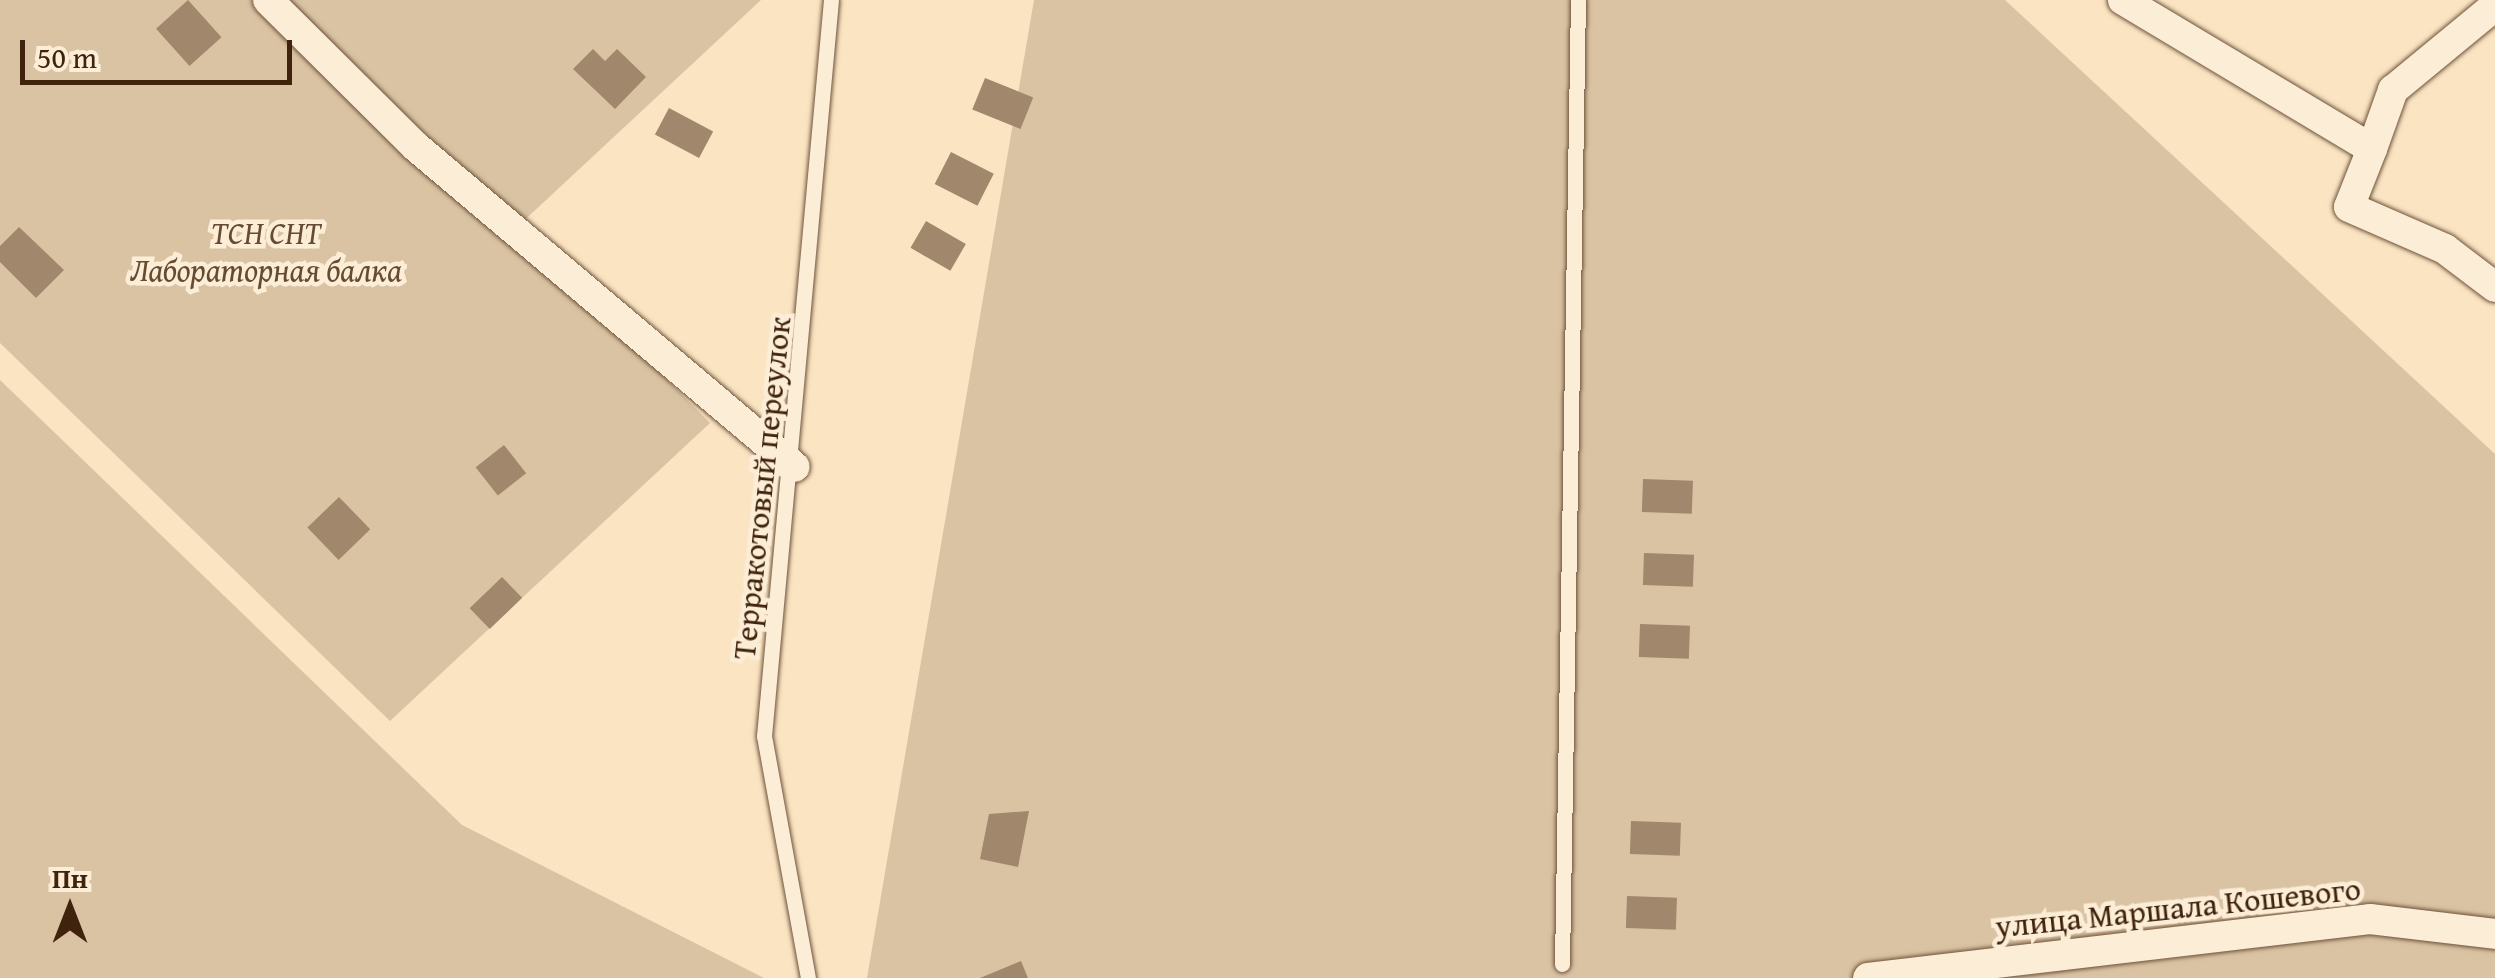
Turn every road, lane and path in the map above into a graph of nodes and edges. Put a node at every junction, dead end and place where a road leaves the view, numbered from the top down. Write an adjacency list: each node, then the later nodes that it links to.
1 (268, 0): 8 (street)
2 (832, 0): 8 (lane, Терракотовый переулок)
3 (1578, 0): 10 (lane)
4 (2123, 0): 6 (street)
5 (2495, 6): 6 (street)
6 (2372, 149): 7 (street)
7 (2495, 287)
8 (795, 467): 11 (lane, Терракотовый переулок)
9 (2495, 934): 12 (street, улица Маршала Кошевого)
10 (1562, 964)
11 (808, 978)
12 (1868, 978)

